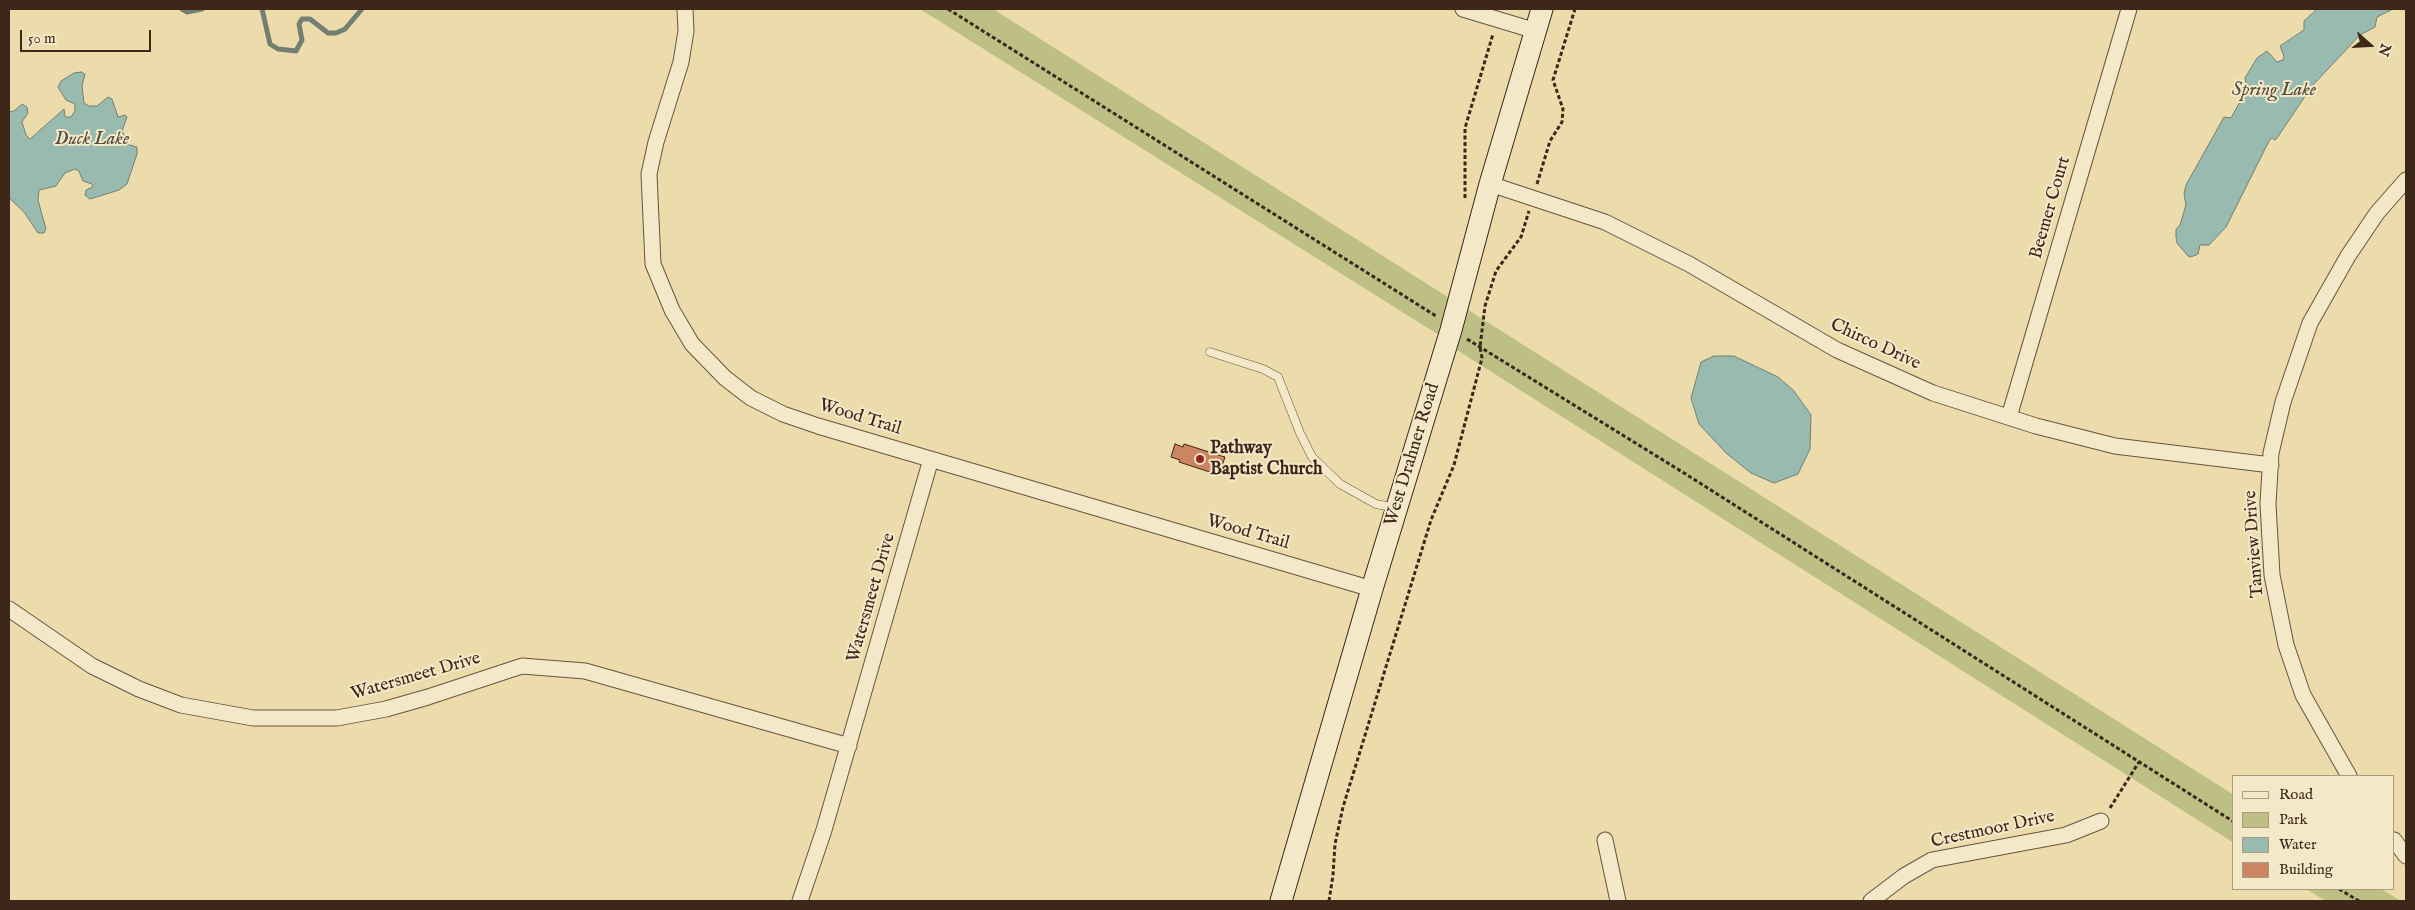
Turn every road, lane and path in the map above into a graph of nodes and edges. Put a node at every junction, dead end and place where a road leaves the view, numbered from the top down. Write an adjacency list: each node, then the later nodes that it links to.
1 (685, 9): 18 (street, Wood Trail)
2 (948, 9): 13 (path)
3 (1464, 9): 7 (street)
4 (1542, 9): 8 (street, West Drahner Road)
5 (1575, 9): 11 (path)
6 (2129, 9): 17 (street, Beemer Court)
7 (1497, 19): 8 (street); 12 (path)
8 (1536, 31): 10 (street, West Drahner Road)
9 (2406, 180): 19 (street, Tanview Drive)
10 (1490, 184): 11 (street, Chirco Drive); 14 (street, West Drahner Road)
11 (1533, 198): 15 (path); 17 (street, Chirco Drive)
12 (1465, 199)
13 (1440, 309)
14 (1452, 330): 15 (path); 20 (street, West Drahner Road)
15 (1480, 347): 24 (path); 34 (path)
16 (1210, 352): 20 (lane)
17 (2009, 417): 19 (street, Chirco Drive)
18 (931, 459): 21 (street, Wood Trail); 23 (street, Watersmeet Drive)
19 (2271, 465): 25 (street, Tanview Drive)
20 (1397, 508): 21 (street, West Drahner Road)
21 (1372, 589): 33 (street, West Drahner Road)
22 (9, 609): 23 (street, Watersmeet Drive)
23 (849, 746): 32 (street, Watersmeet Drive)
24 (2139, 762): 26 (path); 27 (path)
25 (2348, 775)
26 (2102, 821): 36 (street, Crestmoor Drive)
27 (2232, 821)
28 (1605, 840): 35 (street)
29 (2395, 841): 30 (street)
30 (2406, 856)
31 (2341, 890): 37 (path)
32 (800, 901)
33 (1281, 901)
34 (1329, 901)
35 (1618, 901)
36 (1871, 901)
37 (2359, 901)

